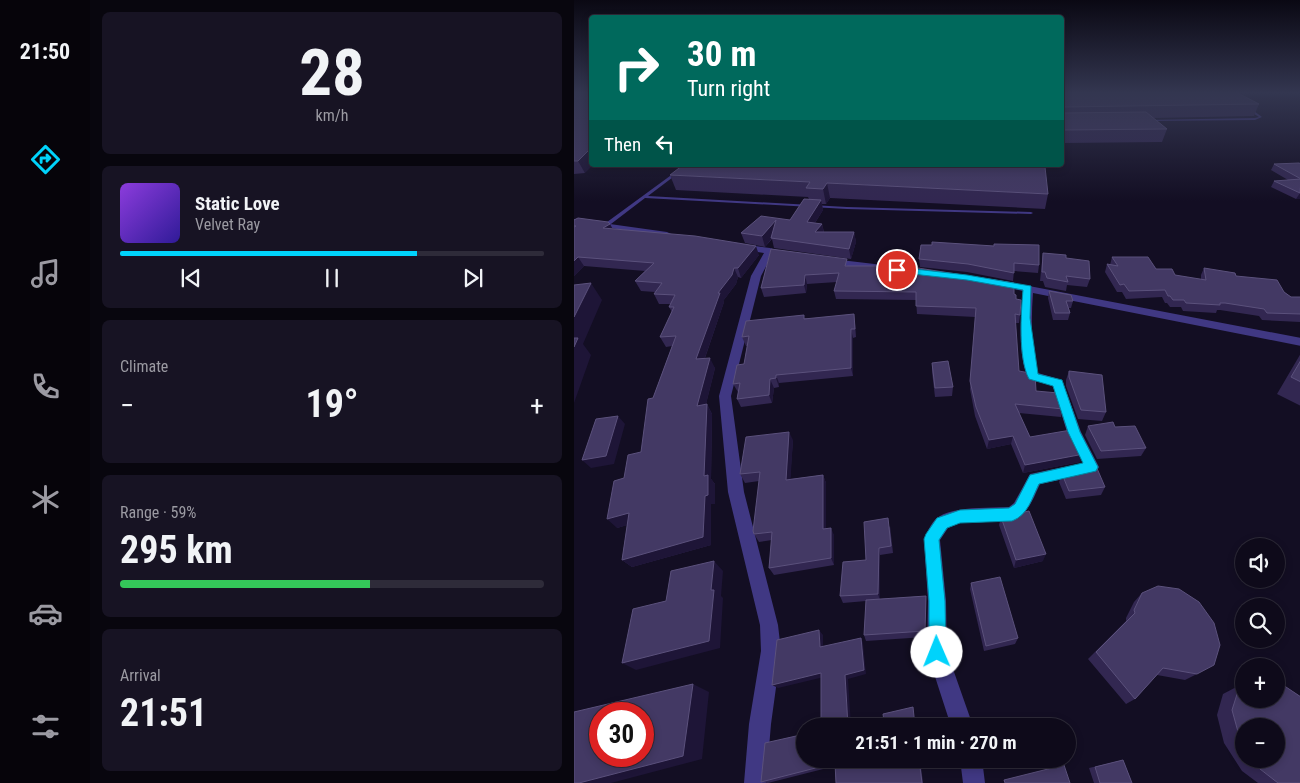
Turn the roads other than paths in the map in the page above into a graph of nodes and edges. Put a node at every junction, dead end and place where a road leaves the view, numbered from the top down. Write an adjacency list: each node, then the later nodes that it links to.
1 (684, 167): 2 (lane)
2 (646, 196): 3 (lane); 5 (lane)
3 (1032, 213)
4 (577, 223): 5 (street)
5 (605, 226): 6 (street)
6 (677, 236)
7 (733, 245): 8 (street)
8 (770, 252): 9 (street); 17 (street)
9 (796, 256)
10 (822, 260): 11 (street)
11 (942, 275)
12 (984, 280): 13 (street)
13 (1028, 288): 14 (street); 15 (street)
14 (1300, 342)
15 (959, 718)
16 (972, 768): 18 (street)
17 (755, 783)
18 (974, 783)

